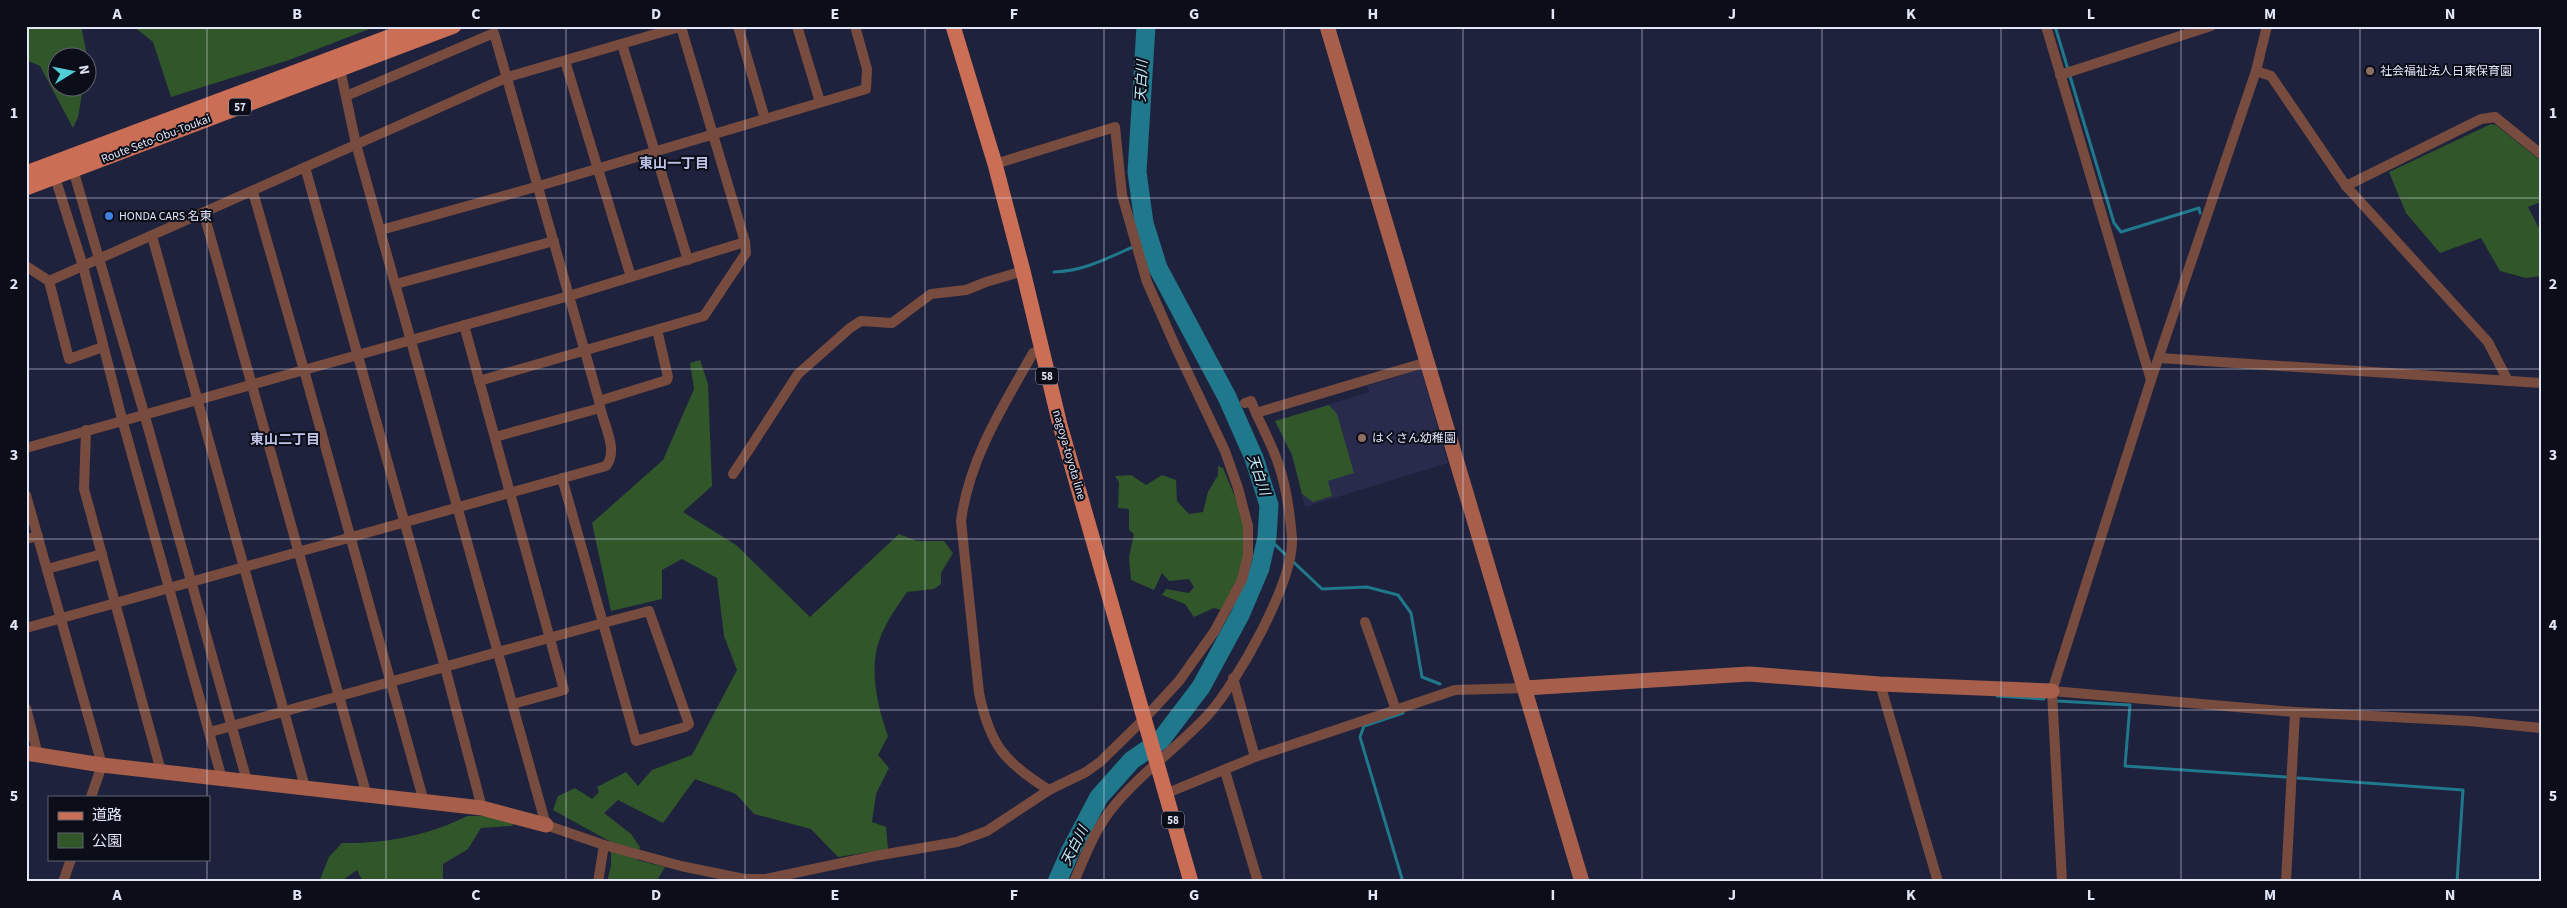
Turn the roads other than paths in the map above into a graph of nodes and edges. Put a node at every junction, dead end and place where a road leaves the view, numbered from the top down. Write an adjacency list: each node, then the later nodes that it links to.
1 (418, 26): 25 (main road, Route Seto-Obu-Toukai / 57)
2 (454, 26): 14 (main road, Route Seto-Obu-Toukai / 57)
3 (738, 26): 20 (street)
4 (797, 26): 19 (street)
5 (855, 26): 19 (street)
6 (953, 26): 27 (main road, nagoya-toyota line / 58)
7 (1326, 26): 59 (street)
8 (2046, 26): 16 (street)
9 (2211, 26): 16 (street)
10 (2267, 26): 15 (street)
11 (682, 27): 12 (street); 21 (street)
12 (622, 44): 13 (street); 23 (street)
13 (565, 61): 17 (street); 29 (street)
14 (340, 70): 18 (street); 30 (main road, Route Seto-Obu-Toukai / 57)
15 (2256, 71): 34 (street); 58 (street)
16 (2060, 75): 61 (street)
17 (508, 78): 18 (street); 22 (street); 33 (street)
18 (346, 96): 22 (street)
19 (820, 102): 20 (street)
20 (765, 119): 21 (street)
21 (713, 135): 23 (street); 41 (street)
22 (356, 144): 28 (street); 38 (street)
23 (655, 152): 29 (street); 43 (street)
24 (2541, 154): 34 (street)
25 (69, 155): 26 (main road, Route Seto-Obu-Toukai / 57); 30 (street)
26 (51, 163): 31 (main road, Route Seto-Obu-Toukai / 57); 32 (street)
27 (995, 164): 46 (main road, nagoya-toyota line / 58); 109 (street)
28 (305, 167): 36 (street); 57 (street)
29 (598, 169): 33 (street); 47 (street)
30 (73, 170): 32 (main road, Route Seto-Obu-Toukai / 57); 42 (street)
31 (26, 173)
32 (56, 178): 35 (main road, Route Seto-Obu-Toukai / 57); 45 (street)
33 (539, 186): 38 (street); 40 (street)
34 (2346, 186): 63 (street)
35 (26, 188)
36 (253, 192): 37 (street); 60 (street)
37 (204, 214): 39 (street); 64 (street)
38 (381, 230): 49 (street)
39 (152, 236): 42 (street); 66 (street)
40 (554, 241): 49 (street); 50 (street)
41 (745, 242): 43 (street); 52 (street)
42 (100, 259): 45 (street); 69 (street)
43 (688, 260): 47 (street)
44 (26, 266): 48 (street)
45 (83, 266): 48 (street); 54 (street)
46 (1023, 272): 55 (main road, nagoya-toyota line / 58); 75 (street)
47 (631, 277): 50 (street)
48 (48, 280): 54 (street)
49 (396, 284): 53 (street)
50 (569, 296): 51 (street); 56 (street)
51 (464, 325): 53 (street); 62 (street)
52 (657, 330): 56 (street); 68 (street)
53 (411, 340): 57 (street); 79 (street)
54 (104, 347): 71 (street)
55 (1040, 350): 109 (main road, nagoya-toyota line / 58); 122 (street)
56 (584, 352): 62 (street); 68 (street)
57 (357, 354): 60 (street); 80 (street)
58 (2160, 358): 61 (street); 63 (street)
59 (1427, 362): 70 (street); 101 (street)
60 (304, 370): 64 (street); 82 (street)
61 (2151, 380): 102 (street)
62 (479, 381): 73 (street)
63 (2508, 381): 65 (street)
64 (252, 384): 66 (street); 84 (street)
65 (2541, 384)
66 (198, 399): 69 (street); 86 (street)
67 (1246, 403): 70 (street)
68 (600, 404): 73 (street); 76 (street)
69 (144, 413): 71 (street); 88 (street)
70 (1256, 413): 98 (street)
71 (122, 420): 72 (street); 89 (street)
72 (86, 430): 74 (street); 85 (street)
73 (495, 437): 77 (street)
74 (26, 448)
75 (733, 474)
76 (562, 478): 77 (street); 93 (street)
77 (510, 493): 79 (street); 95 (street)
78 (26, 495): 81 (street)
79 (457, 507): 80 (street); 96 (street)
80 (404, 522): 82 (street); 97 (street)
81 (38, 536): 83 (street); 87 (street)
82 (351, 536): 84 (street); 99 (street)
83 (26, 539)
84 (299, 552): 86 (street); 103 (street)
85 (102, 554): 87 (street); 90 (street)
86 (245, 567): 88 (street); 107 (street)
87 (47, 569): 91 (street)
88 (191, 581): 89 (street); 110 (street)
89 (168, 587): 90 (street); 112 (street)
90 (116, 603): 91 (street); 117 (street)
91 (61, 618): 94 (street); 116 (street)
92 (1366, 622): 106 (street)
93 (603, 623): 93 (street); 95 (street)
94 (26, 628)
95 (550, 638): 96 (street); 104 (street)
96 (497, 652): 97 (street); 104 (street)
97 (445, 667): 99 (street); 127 (street)
98 (1233, 678): 114 (street); 115 (street)
99 (391, 682): 103 (street); 126 (street)
100 (1880, 684): 101 (street); 102 (street); 137 (street)
101 (1525, 688): 106 (street); 136 (street)
102 (2052, 692): 108 (street); 138 (street)
103 (339, 697): 107 (street); 123 (street)
104 (512, 704): 128 (street)
105 (26, 708): 113 (street)
106 (1396, 710): 114 (street)
107 (286, 711): 110 (street); 121 (street)
108 (2295, 712): 111 (street); 139 (street)
109 (1145, 722): 115 (main road, nagoya-toyota line / 58); 122 (street)
110 (232, 726): 112 (street); 120 (street)
111 (2541, 728)
112 (210, 732): 119 (street)
113 (32, 754): 116 (street)
114 (1255, 757): 118 (street)
115 (1156, 762): 124 (main road, nagoya-toyota line / 58); 133 (street)
116 (102, 765): 117 (street); 125 (street)
117 (161, 771): 119 (street)
118 (1225, 771): 124 (street); 135 (street)
119 (222, 779): 120 (street)
120 (246, 781): 121 (street)
121 (305, 787): 123 (street)
122 (1049, 790): 129 (street)
123 (365, 794): 126 (street)
124 (1165, 794): 134 (main road, nagoya-toyota line / 58)
125 (91, 796)
126 (424, 802): 127 (street)
127 (482, 808): 128 (street)
128 (546, 825): 129 (street)
129 (604, 845): 132 (street)
130 (71, 860): 131 (street)
131 (64, 882)
132 (598, 882)
133 (1074, 882)
134 (1191, 882)
135 (1258, 882)
136 (1582, 882)
137 (1938, 882)
138 (2062, 882)
139 (2286, 882)

